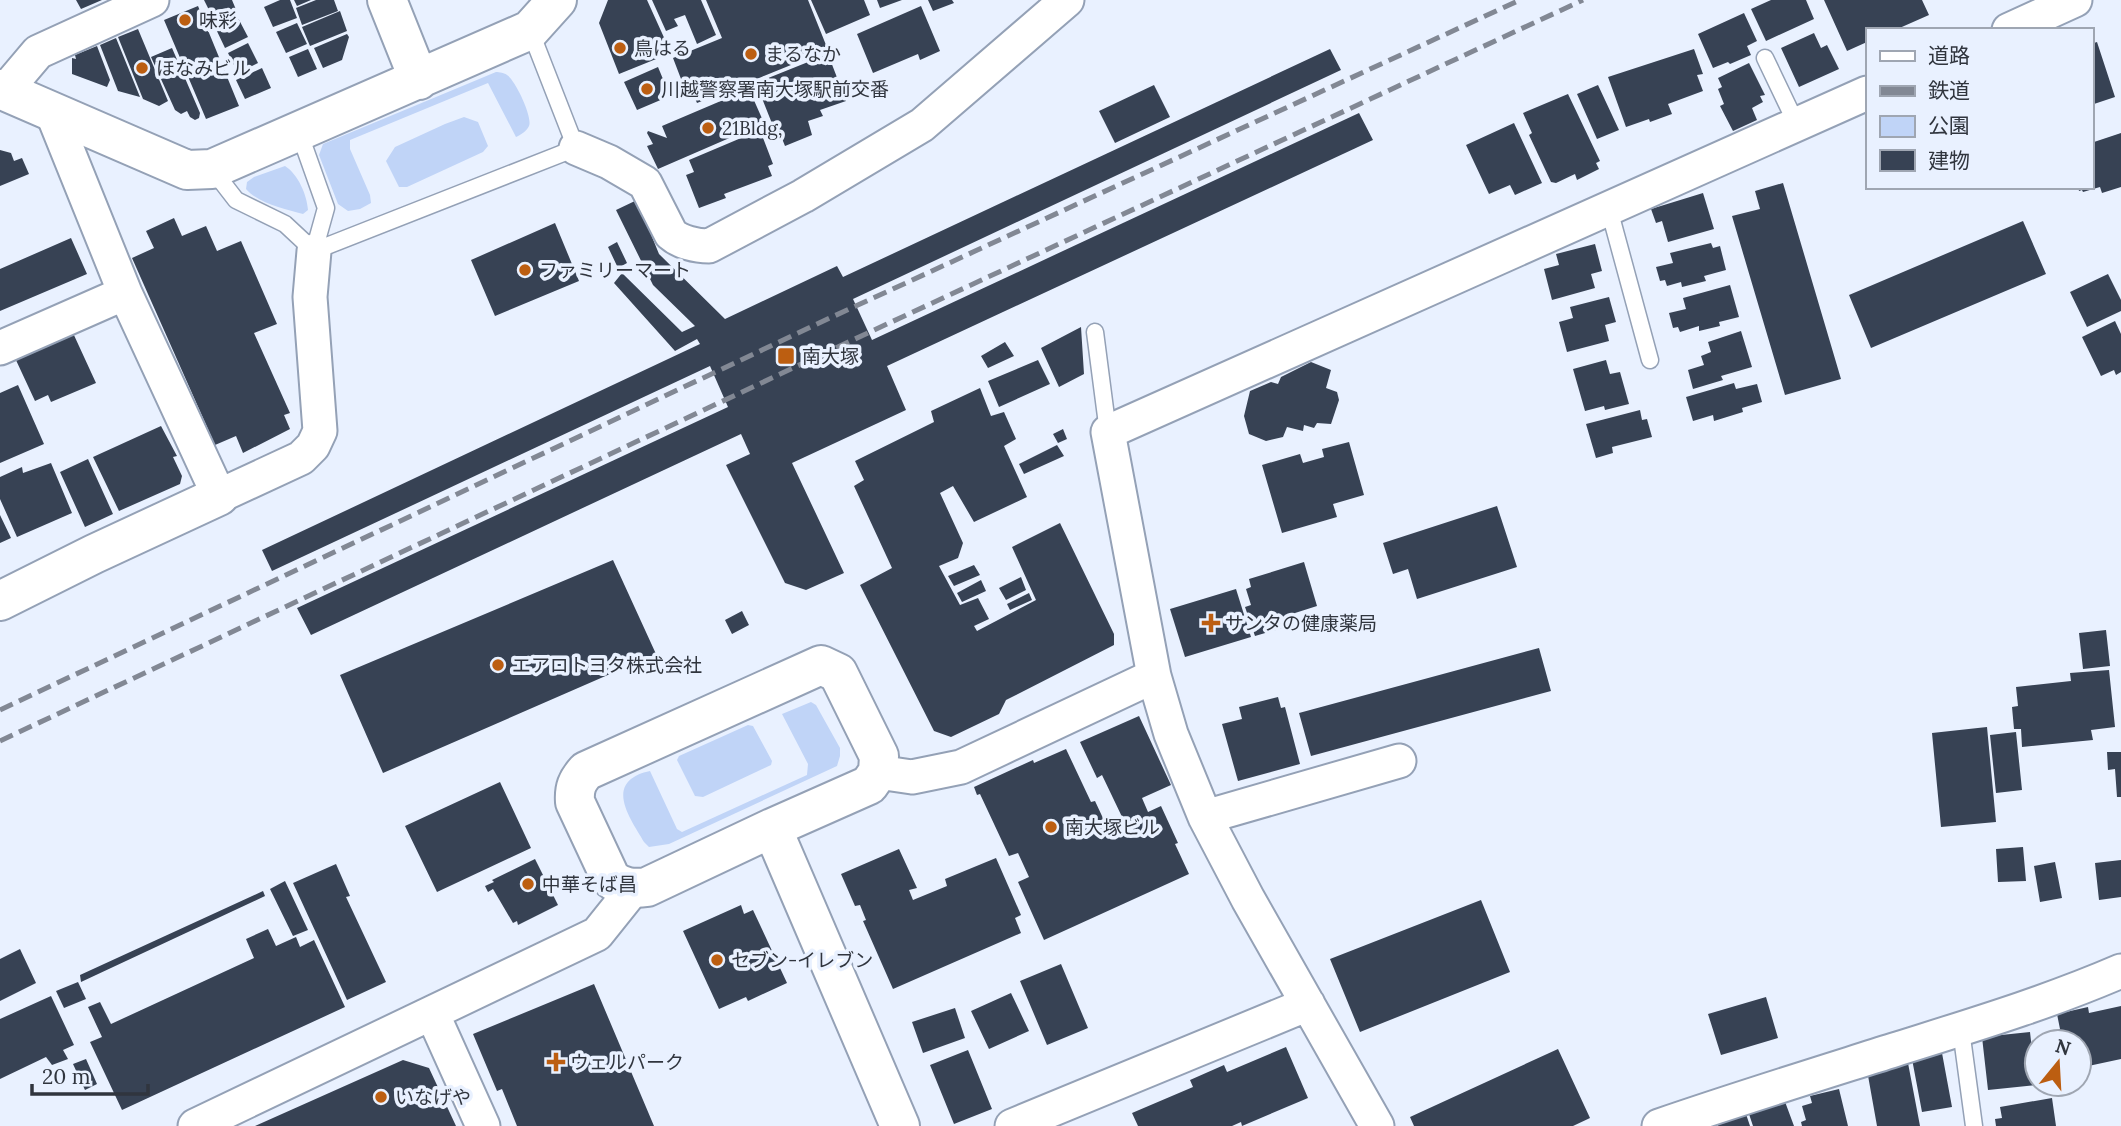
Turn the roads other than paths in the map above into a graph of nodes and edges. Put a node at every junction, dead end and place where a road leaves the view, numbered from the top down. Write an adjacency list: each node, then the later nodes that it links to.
1 (387, 0): 9 (street)
2 (557, 0): 7 (street)
3 (1067, 0): 15 (street)
4 (2076, 0): 6 (street)
5 (148, 1): 10 (street)
6 (2013, 28)
7 (530, 30): 9 (street); 15 (lane)
8 (1765, 58): 13 (lane)
9 (419, 80): 14 (street)
10 (3, 90): 12 (street)
11 (1866, 93): 13 (street)
12 (52, 112): 16 (street); 19 (street)
13 (1797, 125): 17 (street)
14 (299, 132): 16 (street); 18 (lane)
15 (576, 148): 18 (lane)
16 (212, 169): 18 (lane)
17 (1608, 209): 22 (lane); 23 (street)
18 (314, 251): 24 (street)
19 (125, 293): 21 (street); 24 (street)
20 (1096, 332): 23 (lane)
21 (0, 348)
22 (1650, 360)
23 (1108, 432): 26 (street)
24 (219, 496): 25 (street)
25 (0, 601)
26 (1154, 676): 28 (street); 29 (street)
27 (1399, 761): 29 (street)
28 (878, 772): 30 (street); 31 (street)
29 (1205, 817): 33 (street)
30 (772, 828): 31 (street); 38 (street)
31 (633, 889): 34 (street)
32 (2121, 971): 35 (street)
33 (1308, 1004): 39 (street); 40 (street)
34 (432, 1013): 36 (street); 37 (street)
35 (1961, 1030): 41 (street); 42 (lane)
36 (195, 1126)
37 (483, 1126)
38 (900, 1126)
39 (1012, 1126)
40 (1377, 1126)
41 (1660, 1126)
42 (1974, 1126)

